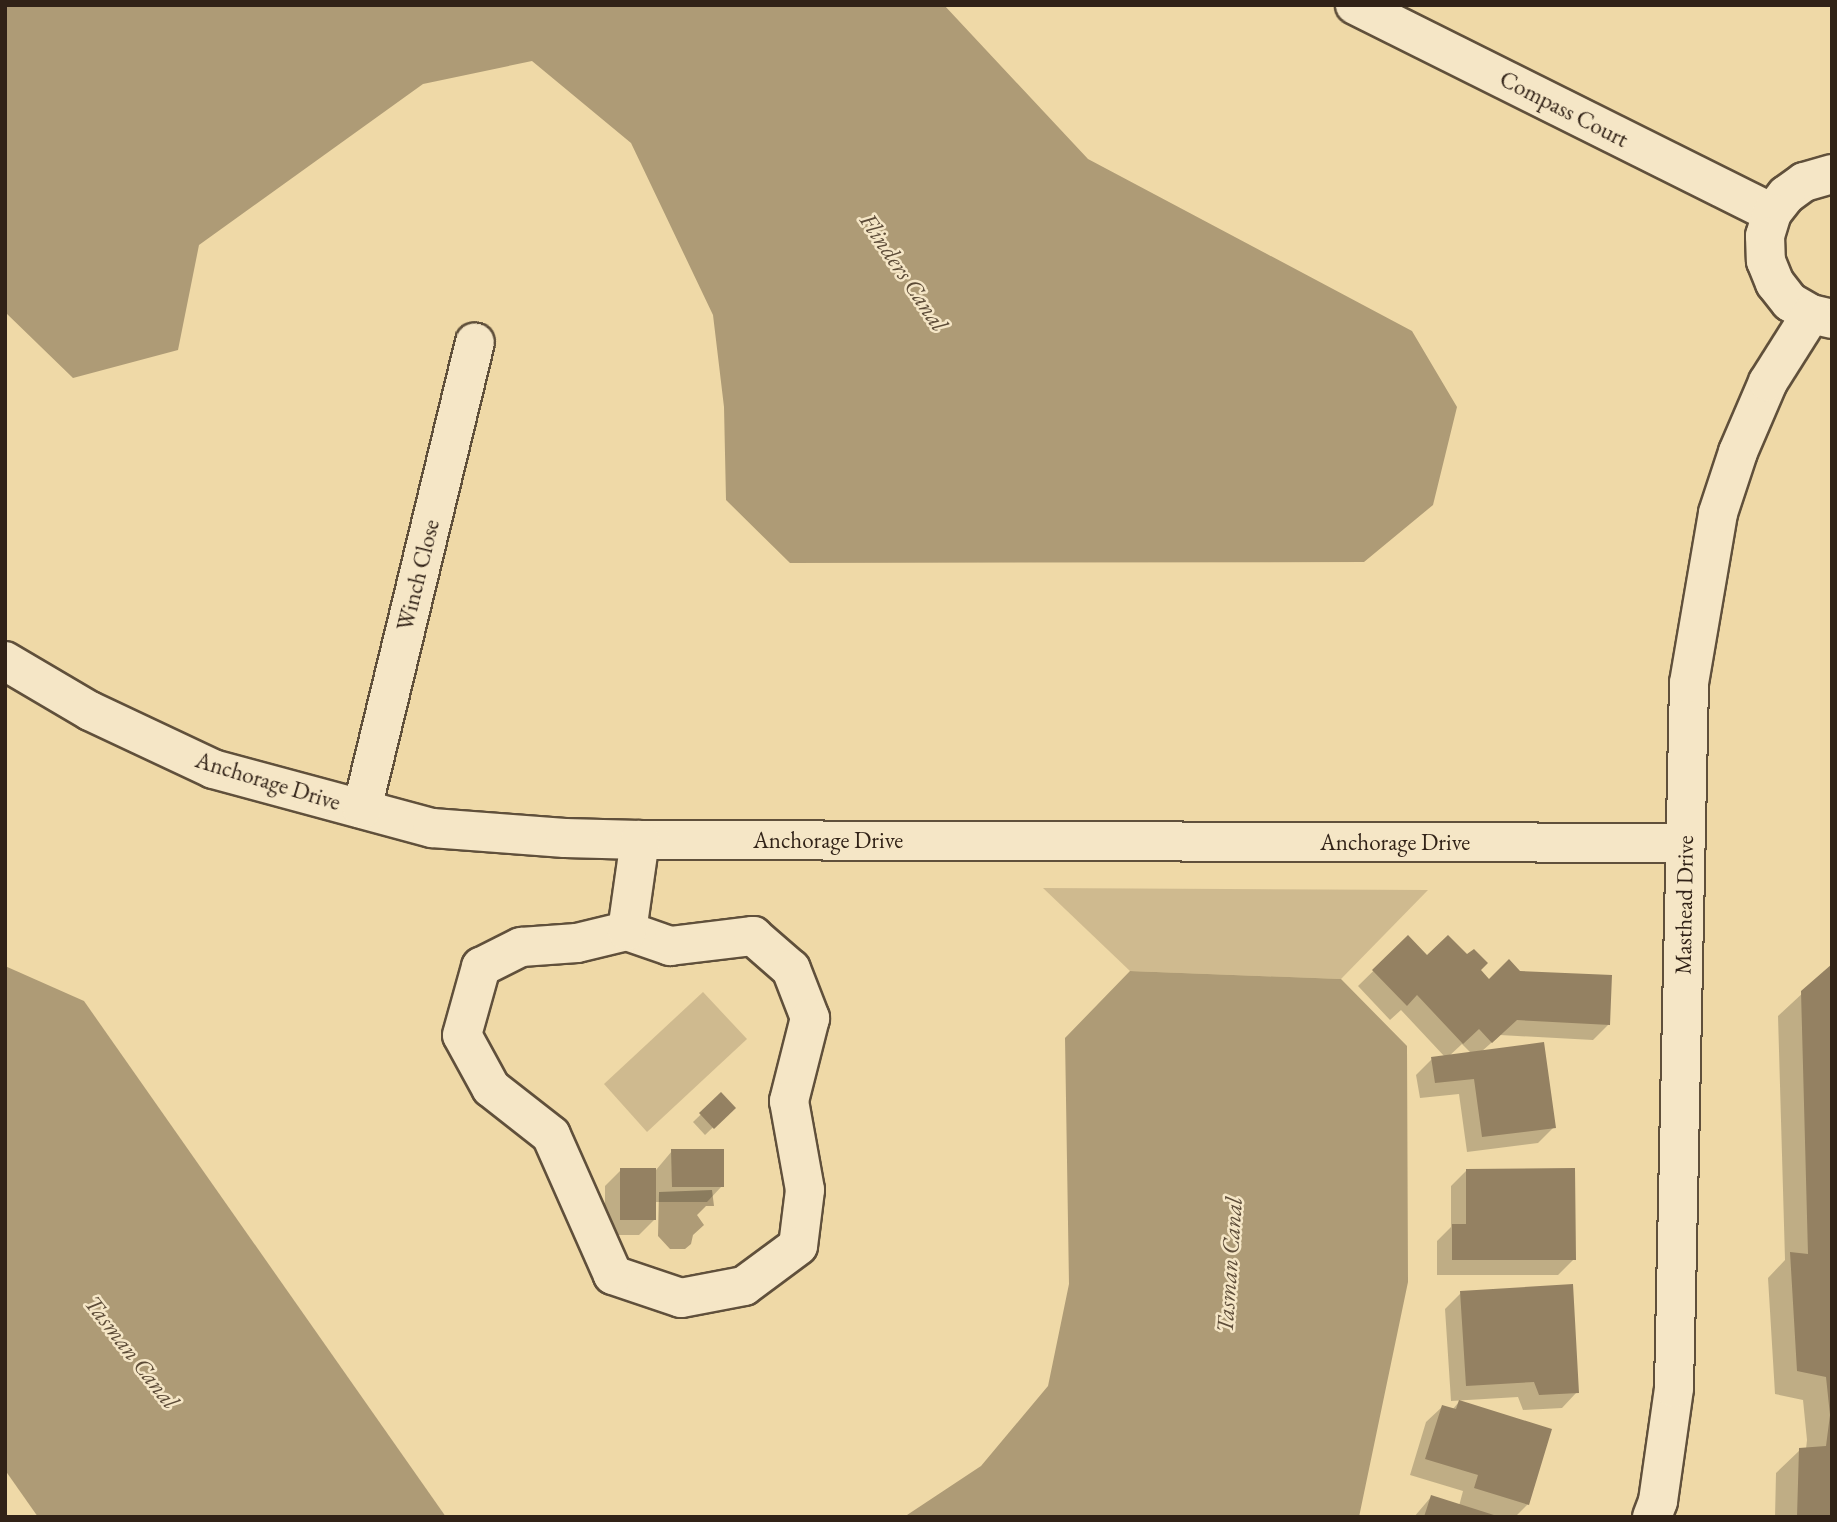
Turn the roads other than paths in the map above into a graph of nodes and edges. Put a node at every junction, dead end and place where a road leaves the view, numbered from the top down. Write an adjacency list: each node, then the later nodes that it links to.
1 (1355, 5): 3 (street, Compass Court)
2 (1832, 174): 3 (street)
3 (1772, 213): 4 (street)
4 (1821, 317): 9 (street, Masthead Drive)
5 (475, 342): 7 (street, Winch Close)
6 (5, 661): 7 (street, Anchorage Drive)
7 (362, 809): 8 (street, Anchorage Drive)
8 (640, 840): 9 (street, Anchorage Drive); 10 (street)
9 (1686, 843): 11 (street, Masthead Drive)
10 (627, 931): 10 (street)
11 (1652, 1517)

